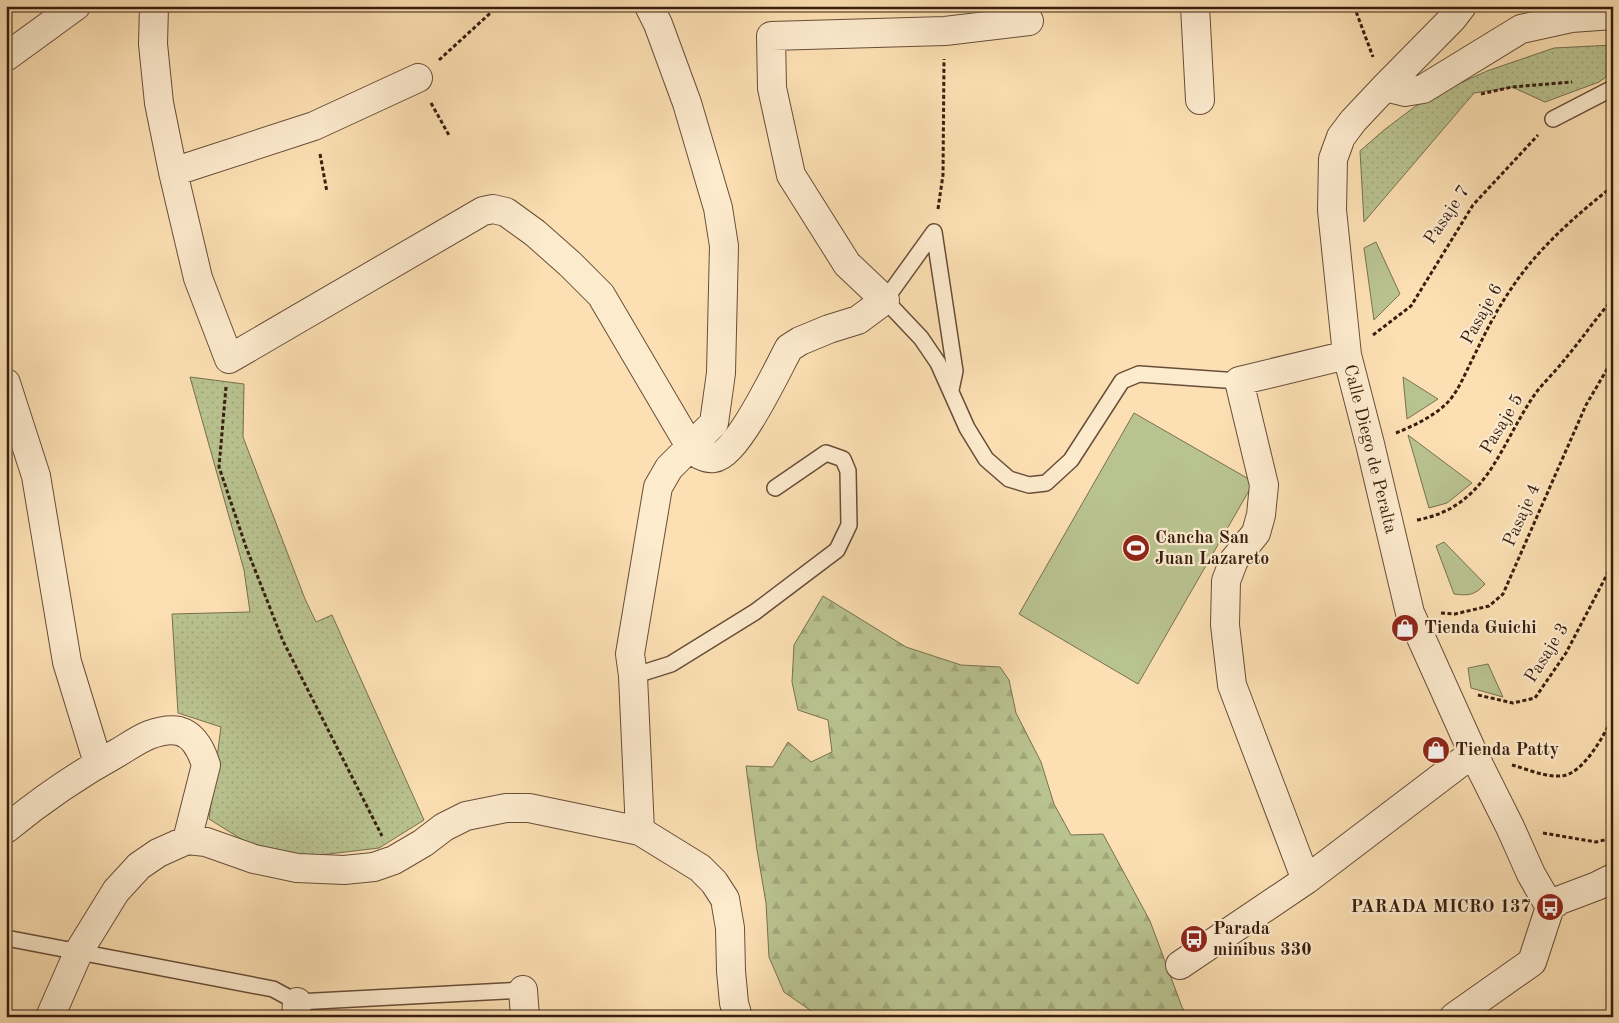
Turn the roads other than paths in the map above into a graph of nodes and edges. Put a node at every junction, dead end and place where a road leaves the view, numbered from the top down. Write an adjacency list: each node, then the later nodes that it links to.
1 (76, 6): 8 (street)
2 (154, 6): 14 (street)
3 (649, 6): 20 (street)
4 (1195, 6): 12 (street)
5 (1462, 6): 10 (street, Calle Diego de Peralta)
6 (1613, 15): 10 (street)
7 (1029, 21): 15 (street)
8 (6, 57)
9 (418, 78): 14 (street)
10 (1385, 86): 16 (street, Calle Diego de Peralta)
11 (1613, 88): 13 (lane)
12 (1200, 100)
13 (1553, 119)
14 (173, 172): 20 (street)
15 (884, 300): 19 (lane); 19 (lane); 20 (street)
16 (1346, 355): 17 (street); 23 (street, Calle Diego de Peralta)
17 (1239, 381): 19 (lane); 29 (street)
18 (6, 383): 24 (street)
19 (951, 390)
20 (691, 448): 22 (street)
21 (775, 488): 22 (lane)
22 (633, 676): 26 (street)
23 (1473, 753): 29 (street); 30 (street, Calle Diego de Peralta)
24 (98, 764): 25 (street); 27 (street)
25 (6, 829)
26 (640, 832): 27 (street); 38 (street)
27 (187, 840): 32 (street)
28 (1613, 878): 30 (street)
29 (1306, 880): 33 (street)
30 (1550, 907): 39 (street)
31 (6, 938): 32 (lane)
32 (79, 951): 35 (lane); 36 (street)
33 (1180, 965)
34 (523, 990): 35 (lane); 37 (street)
35 (297, 1010)
36 (50, 1017)
37 (525, 1017)
38 (738, 1017)
39 (1454, 1017)

